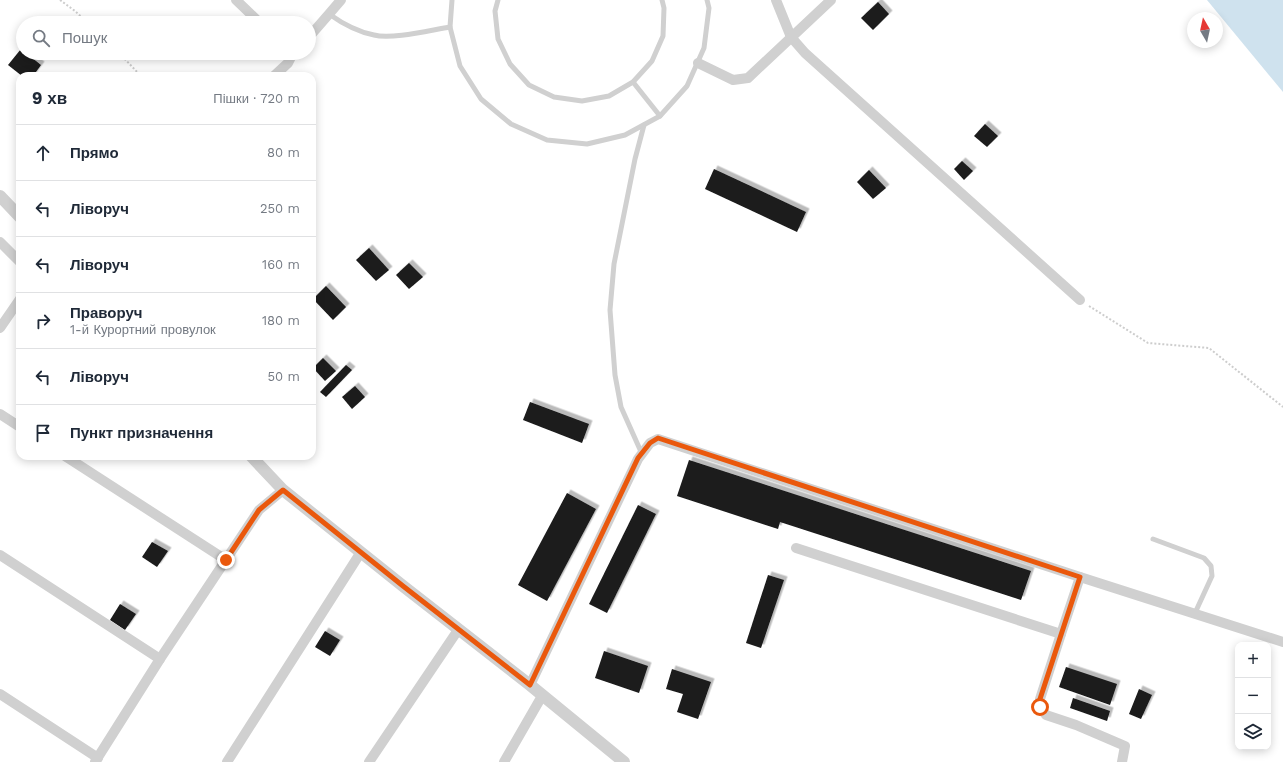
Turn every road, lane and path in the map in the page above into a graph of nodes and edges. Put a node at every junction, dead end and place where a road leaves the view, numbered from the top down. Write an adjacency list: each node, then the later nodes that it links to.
1 (60, 0): 11 (path)
2 (236, 0): 12 (street)
3 (341, 0): 10 (street)
4 (452, 0): 13 (lane)
5 (498, 0): 21 (lane)
6 (662, 0): 21 (lane)
7 (707, 0): 18 (lane)
8 (776, 0): 15 (street)
9 (831, 0): 15 (street)
10 (330, 14): 13 (lane); 14 (street)
11 (80, 16)
12 (253, 16)
13 (450, 28): 23 (lane)
14 (316, 29)
15 (791, 37): 18 (street); 28 (street)
16 (126, 60): 19 (path)
17 (289, 60): 20 (street)
18 (698, 63): 22 (lane)
19 (137, 72)
20 (278, 72)
21 (633, 82): 22 (lane)
22 (660, 116): 23 (lane)
23 (644, 125): 34 (lane)
24 (0, 196): 25 (street)
25 (16, 213)
26 (0, 242): 27 (street)
27 (16, 258)
28 (1080, 300): 31 (path)
29 (16, 305): 30 (street)
30 (0, 328)
31 (1283, 407)
32 (0, 414): 33 (street)
33 (16, 424)
34 (642, 454): 43 (street); 49 (street)
35 (71, 460): 42 (street)
36 (255, 460): 37 (street)
37 (283, 490): 40 (street); 42 (street)
38 (1153, 539): 44 (lane)
39 (796, 548): 46 (street)
40 (361, 552): 45 (street); 53 (street)
41 (0, 555): 48 (street)
42 (226, 560): 48 (street)
43 (1080, 577): 44 (street); 46 (street)
44 (1196, 613): 47 (street)
45 (458, 630): 49 (street); 54 (street)
46 (1061, 634): 57 (street)
47 (1283, 642)
48 (160, 659): 52 (street)
49 (530, 685): 51 (street)
50 (0, 694): 52 (street)
51 (542, 696): 55 (street); 56 (street)
52 (96, 760)
53 (227, 762)
54 (369, 762)
55 (504, 762)
56 (624, 762)
57 (1122, 762)

